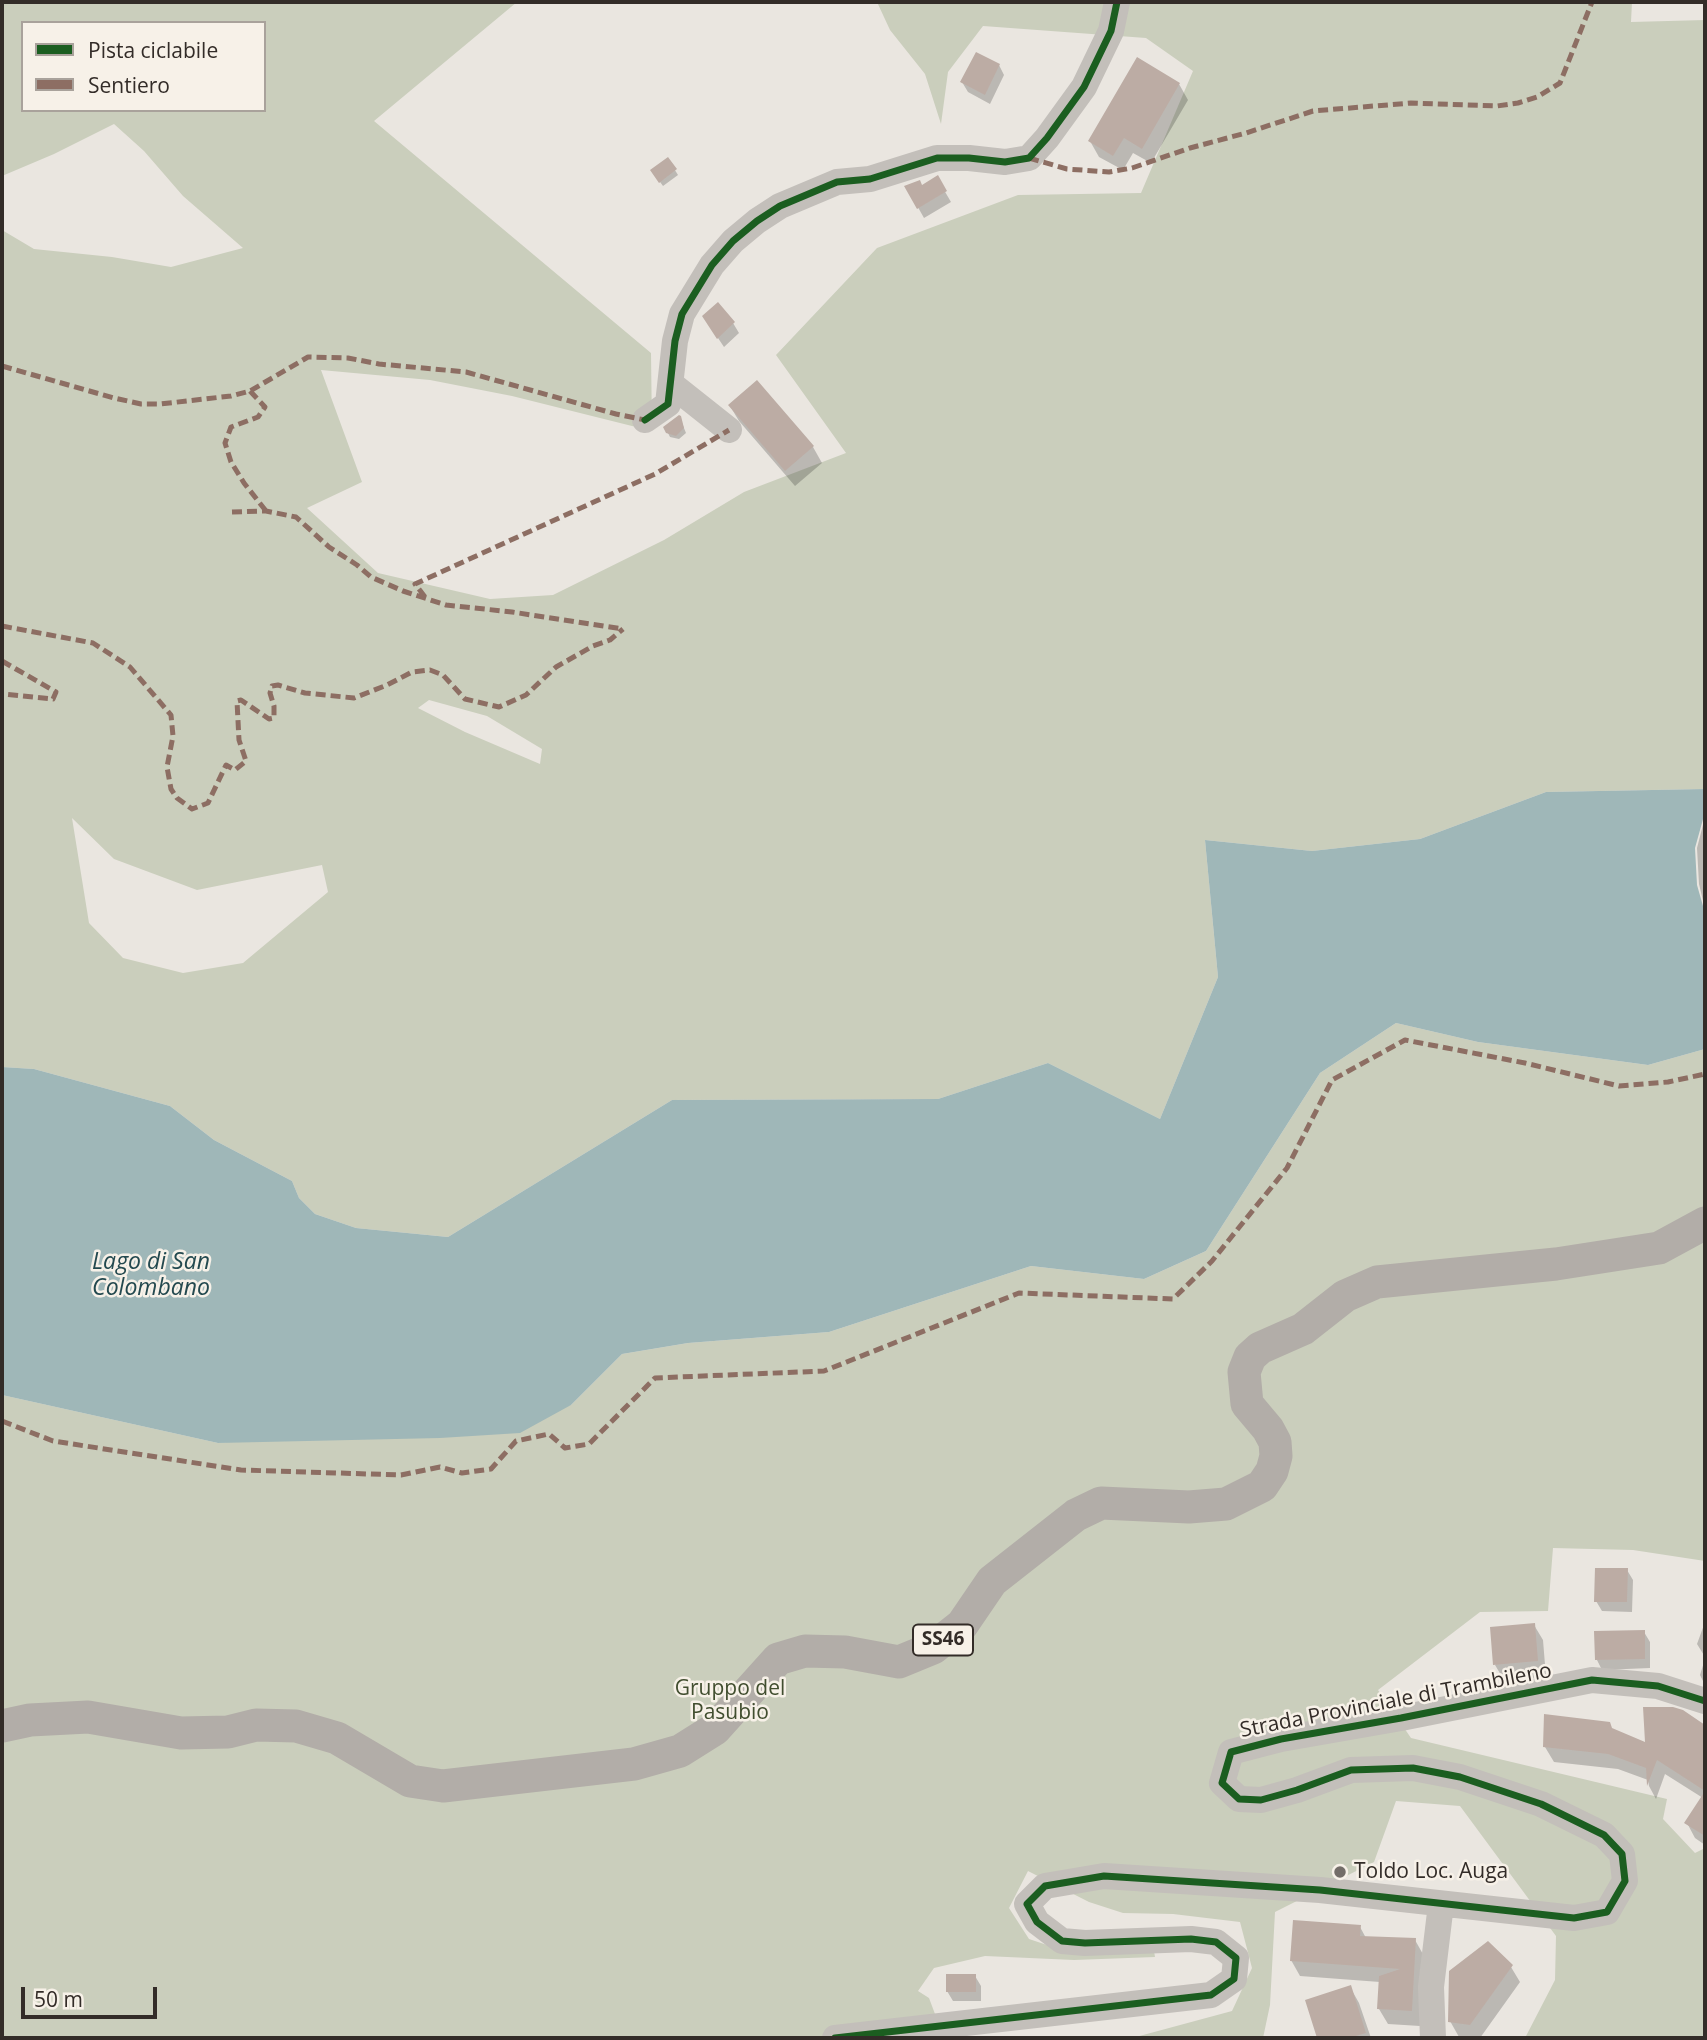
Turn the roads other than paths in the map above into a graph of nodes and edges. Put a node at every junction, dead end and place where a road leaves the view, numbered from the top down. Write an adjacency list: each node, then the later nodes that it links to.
1 (1116, 2): 2 (street)
2 (671, 384): 3 (street); 4 (street)
3 (645, 420)
4 (729, 430)
5 (1705, 1223): 7 (main road, SS46)
6 (1705, 1701): 8 (street, Strada Provinciale di Trambileno)
7 (2, 1726)
8 (1441, 1904): 9 (street, Strada Provinciale di Trambileno); 10 (street)
9 (835, 2038)
10 (1433, 2038)

